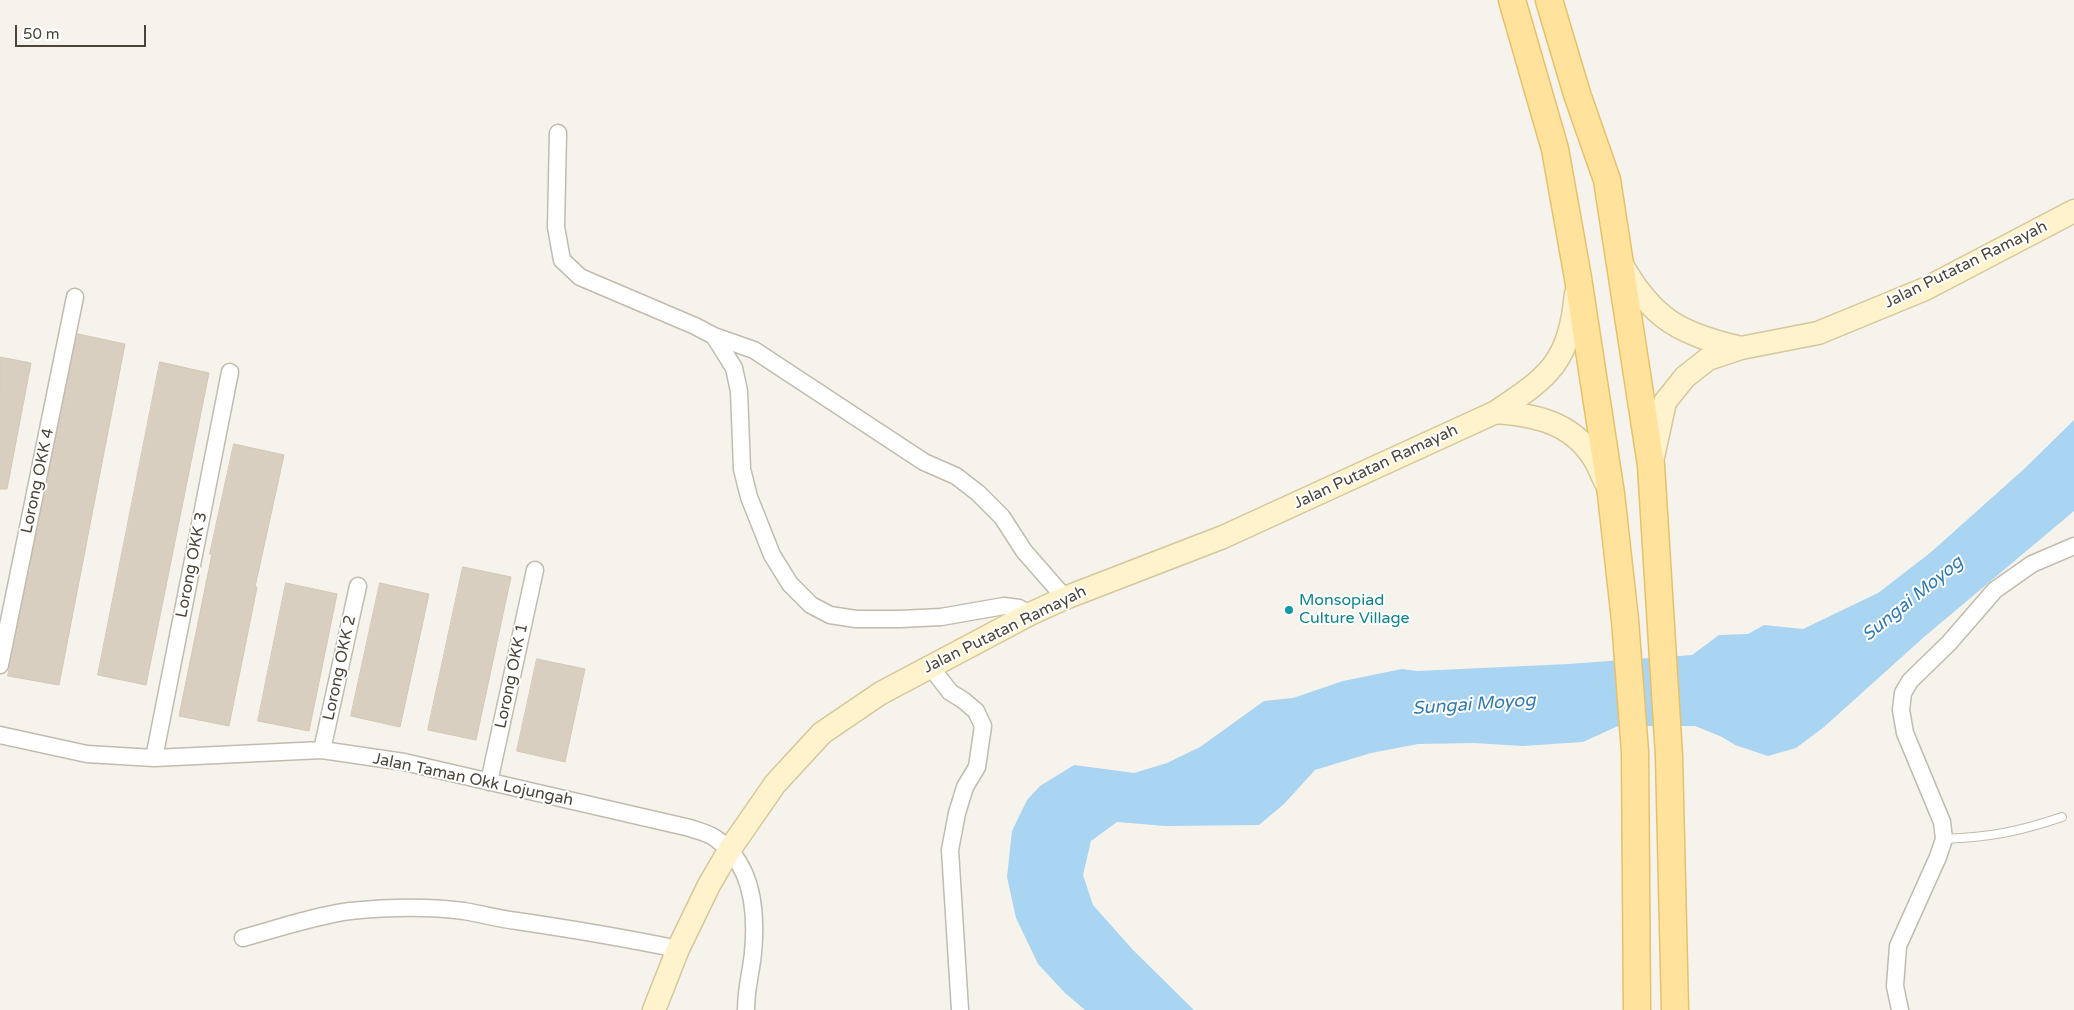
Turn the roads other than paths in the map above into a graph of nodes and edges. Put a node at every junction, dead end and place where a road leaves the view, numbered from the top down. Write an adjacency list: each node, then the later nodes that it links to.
1 (1512, 0): 6 (main road)
2 (1549, 0): 5 (main road)
3 (558, 133): 8 (street)
4 (2074, 211): 9 (main road, Jalan Putatan Ramayah)
5 (1620, 260): 9 (main road, Jalan Putatan Ramayah); 12 (main road)
6 (1578, 278): 11 (main road, Jalan Putatan Ramayah); 13 (main road)
7 (75, 297): 19 (street, Lorong OKK 4)
8 (714, 336): 17 (street); 18 (street)
9 (1741, 348): 12 (main road, Jalan Putatan Ramayah)
10 (230, 372): 23 (street, Lorong OKK 3)
11 (1496, 412): 13 (main road, Jalan Putatan Ramayah); 17 (main road, Jalan Putatan Ramayah)
12 (1651, 465): 34 (main road)
13 (1611, 494): 33 (main road)
14 (2074, 546): 26 (street)
15 (535, 570): 24 (street, Lorong OKK 1)
16 (358, 586): 22 (street, Lorong OKK 2)
17 (1065, 598): 18 (main road, Jalan Putatan Ramayah)
18 (1030, 614): 20 (main road, Jalan Putatan Ramayah)
19 (0, 666)
20 (930, 666): 27 (main road, Jalan Putatan Ramayah); 32 (street)
21 (0, 735): 23 (street, Jalan Taman Okk Lojungah)
22 (322, 750): 23 (street, Jalan Taman Okk Lojungah); 24 (street, Jalan Taman Okk Lojungah)
23 (154, 758)
24 (489, 782): 27 (street, Jalan Taman Okk Lojungah)
25 (2062, 817): 26 (lane)
26 (1944, 839): 35 (street)
27 (730, 849): 29 (main road, Jalan Putatan Ramayah); 31 (street)
28 (244, 938): 29 (street)
29 (678, 949): 30 (main road, Jalan Putatan Ramayah)
30 (654, 1010)
31 (746, 1010)
32 (960, 1010)
33 (1637, 1010)
34 (1675, 1010)
35 (1900, 1010)

